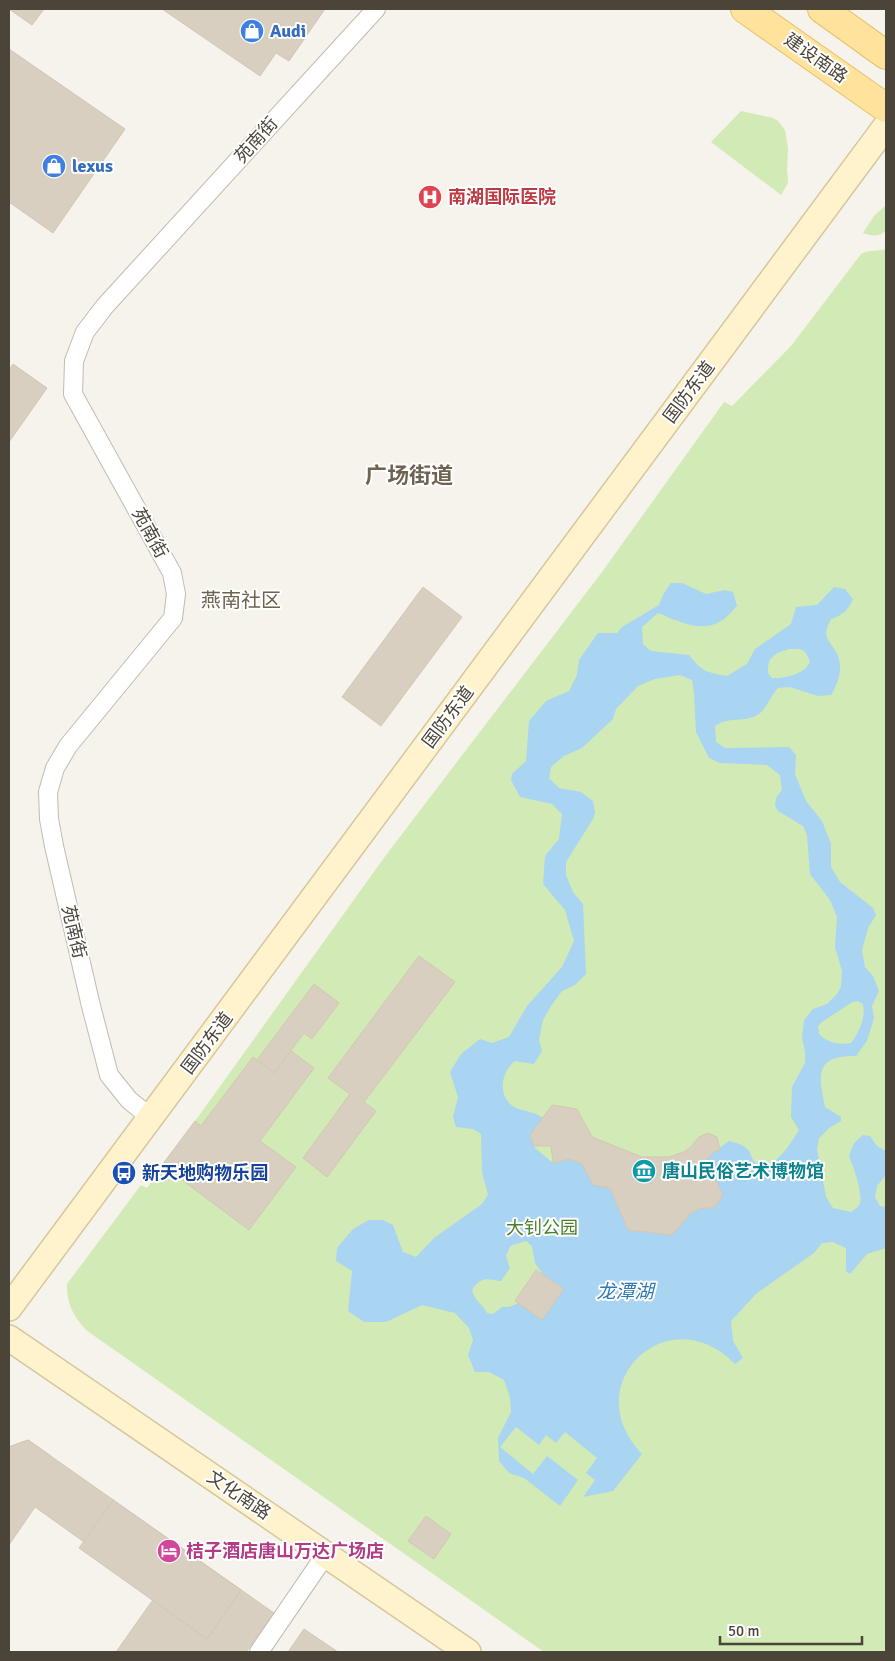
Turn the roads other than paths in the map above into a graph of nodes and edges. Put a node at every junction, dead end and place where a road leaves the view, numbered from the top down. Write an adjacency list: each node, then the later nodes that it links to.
1 (376, 9): 7 (street, 苑南街)
2 (745, 9): 5 (main road, 建设南路)
3 (822, 9): 4 (main road)
4 (886, 55)
5 (886, 108)
6 (886, 126): 7 (street, 国防东道)
7 (151, 1118): 8 (street, 国防东道)
8 (9, 1308)
9 (9, 1338): 10 (street, 文化南路)
10 (326, 1554): 11 (street); 12 (street, 文化南路)
11 (259, 1652)
12 (468, 1652)

